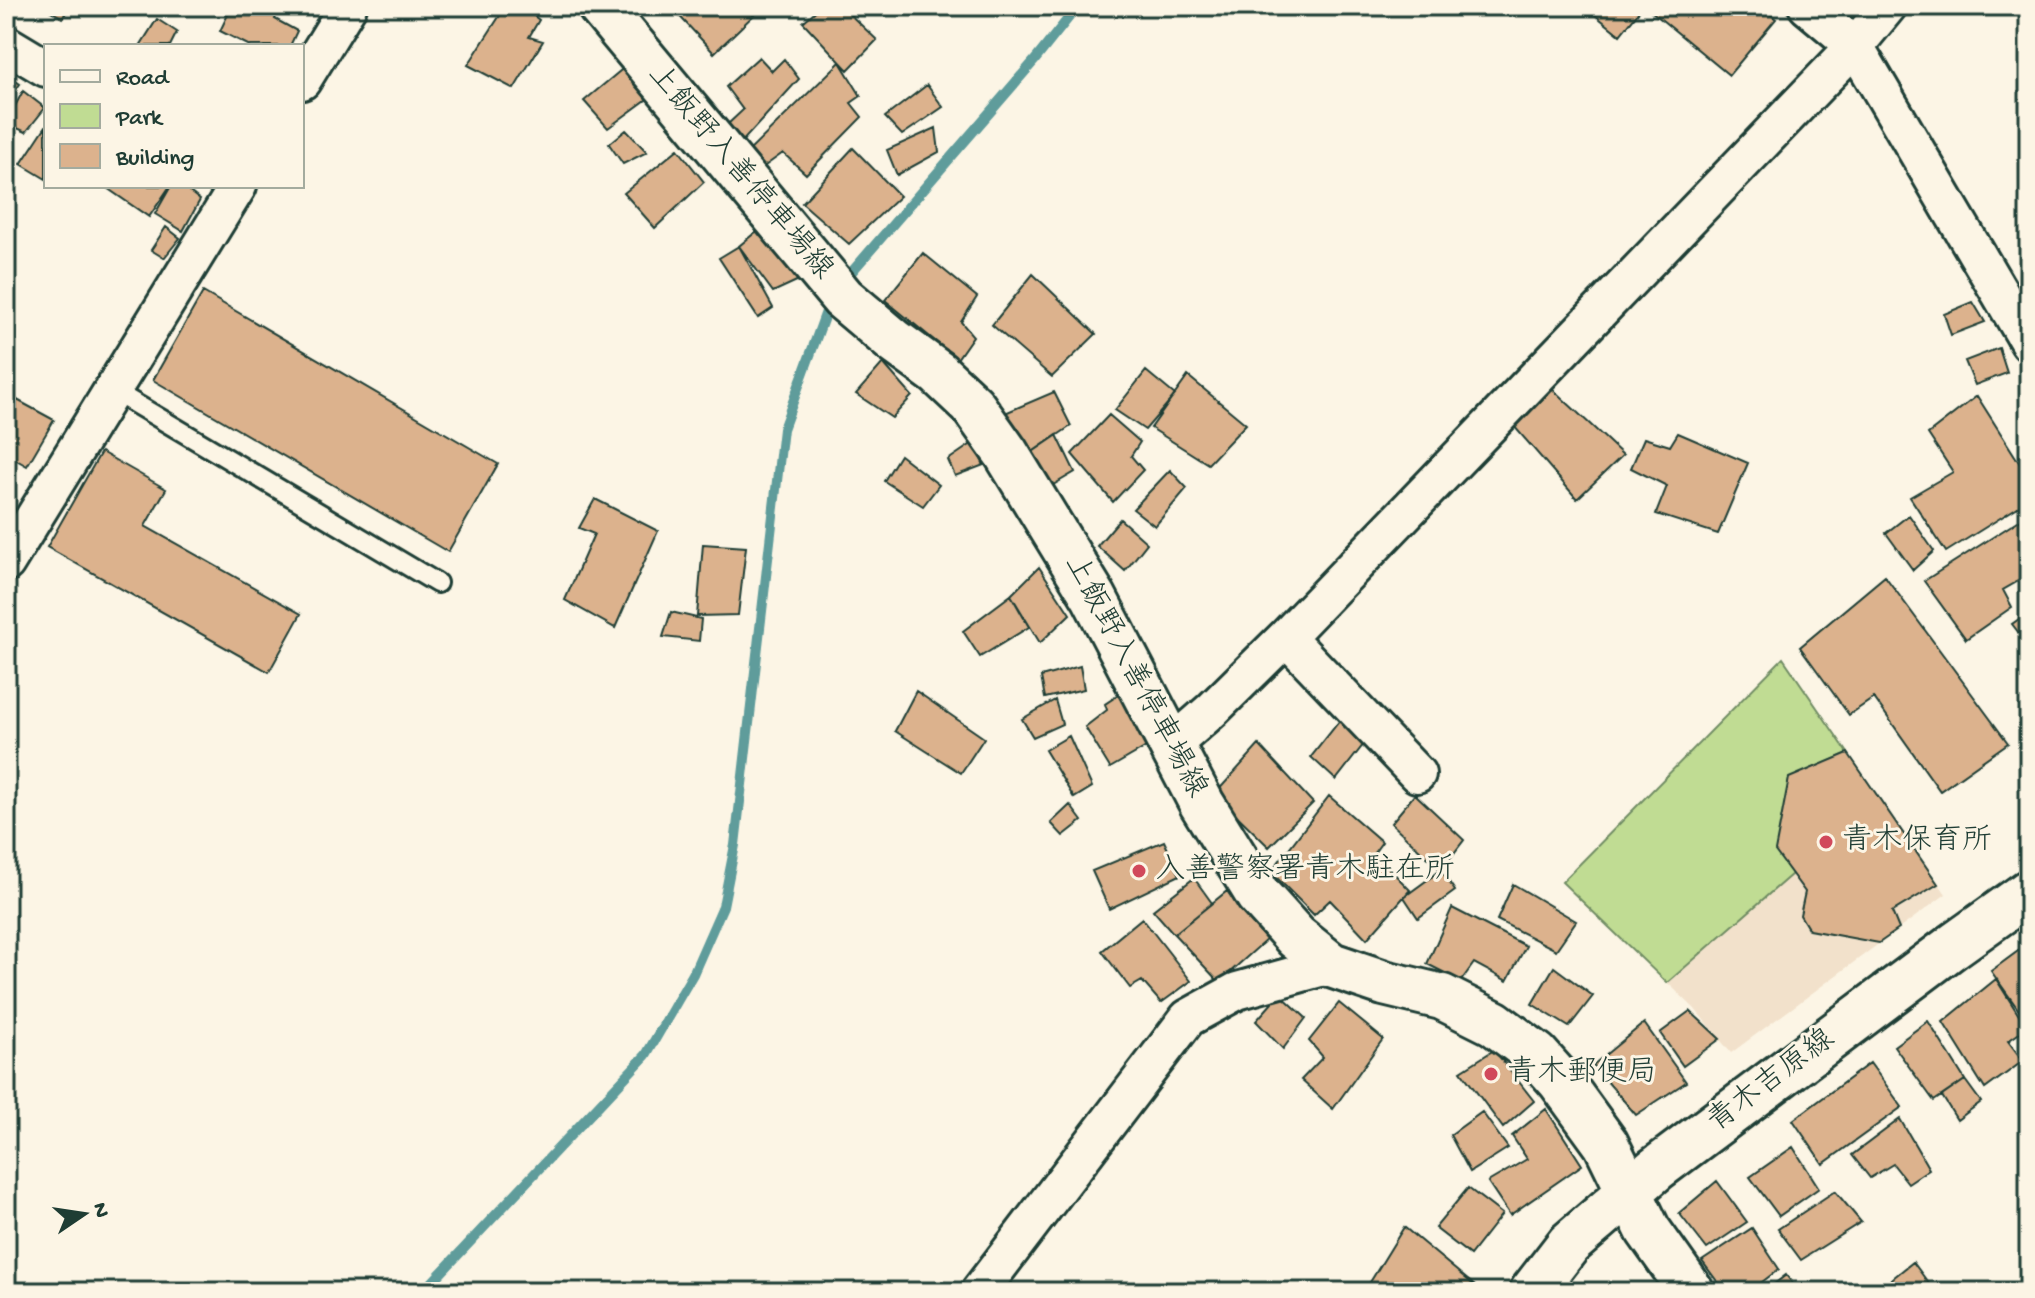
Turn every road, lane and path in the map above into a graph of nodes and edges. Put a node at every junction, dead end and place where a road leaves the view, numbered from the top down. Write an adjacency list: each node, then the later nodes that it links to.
1 (348, 6): 8 (street)
2 (600, 6): 15 (main road, 上飯野入善停車場線)
3 (1807, 6): 6 (street)
4 (1888, 6): 6 (street)
5 (6, 44): 7 (street)
6 (1855, 46): 10 (street); 14 (street)
7 (44, 67)
8 (304, 78)
9 (237, 188): 11 (street)
10 (2029, 343)
11 (112, 390): 12 (street); 13 (lane)
12 (6, 563)
13 (437, 583)
14 (1286, 637): 15 (street); 16 (street)
15 (1171, 746): 18 (main road, 上飯野入善停車場線)
16 (1417, 774)
17 (2029, 892): 19 (main road, 青木吉原線)
18 (1331, 965): 19 (main road, 上飯野入善停車場線); 20 (street)
19 (1629, 1193): 21 (main road, 青木吉原線); 22 (main road, 上飯野入善停車場線)
20 (979, 1292)
21 (1532, 1292)
22 (1692, 1292)

